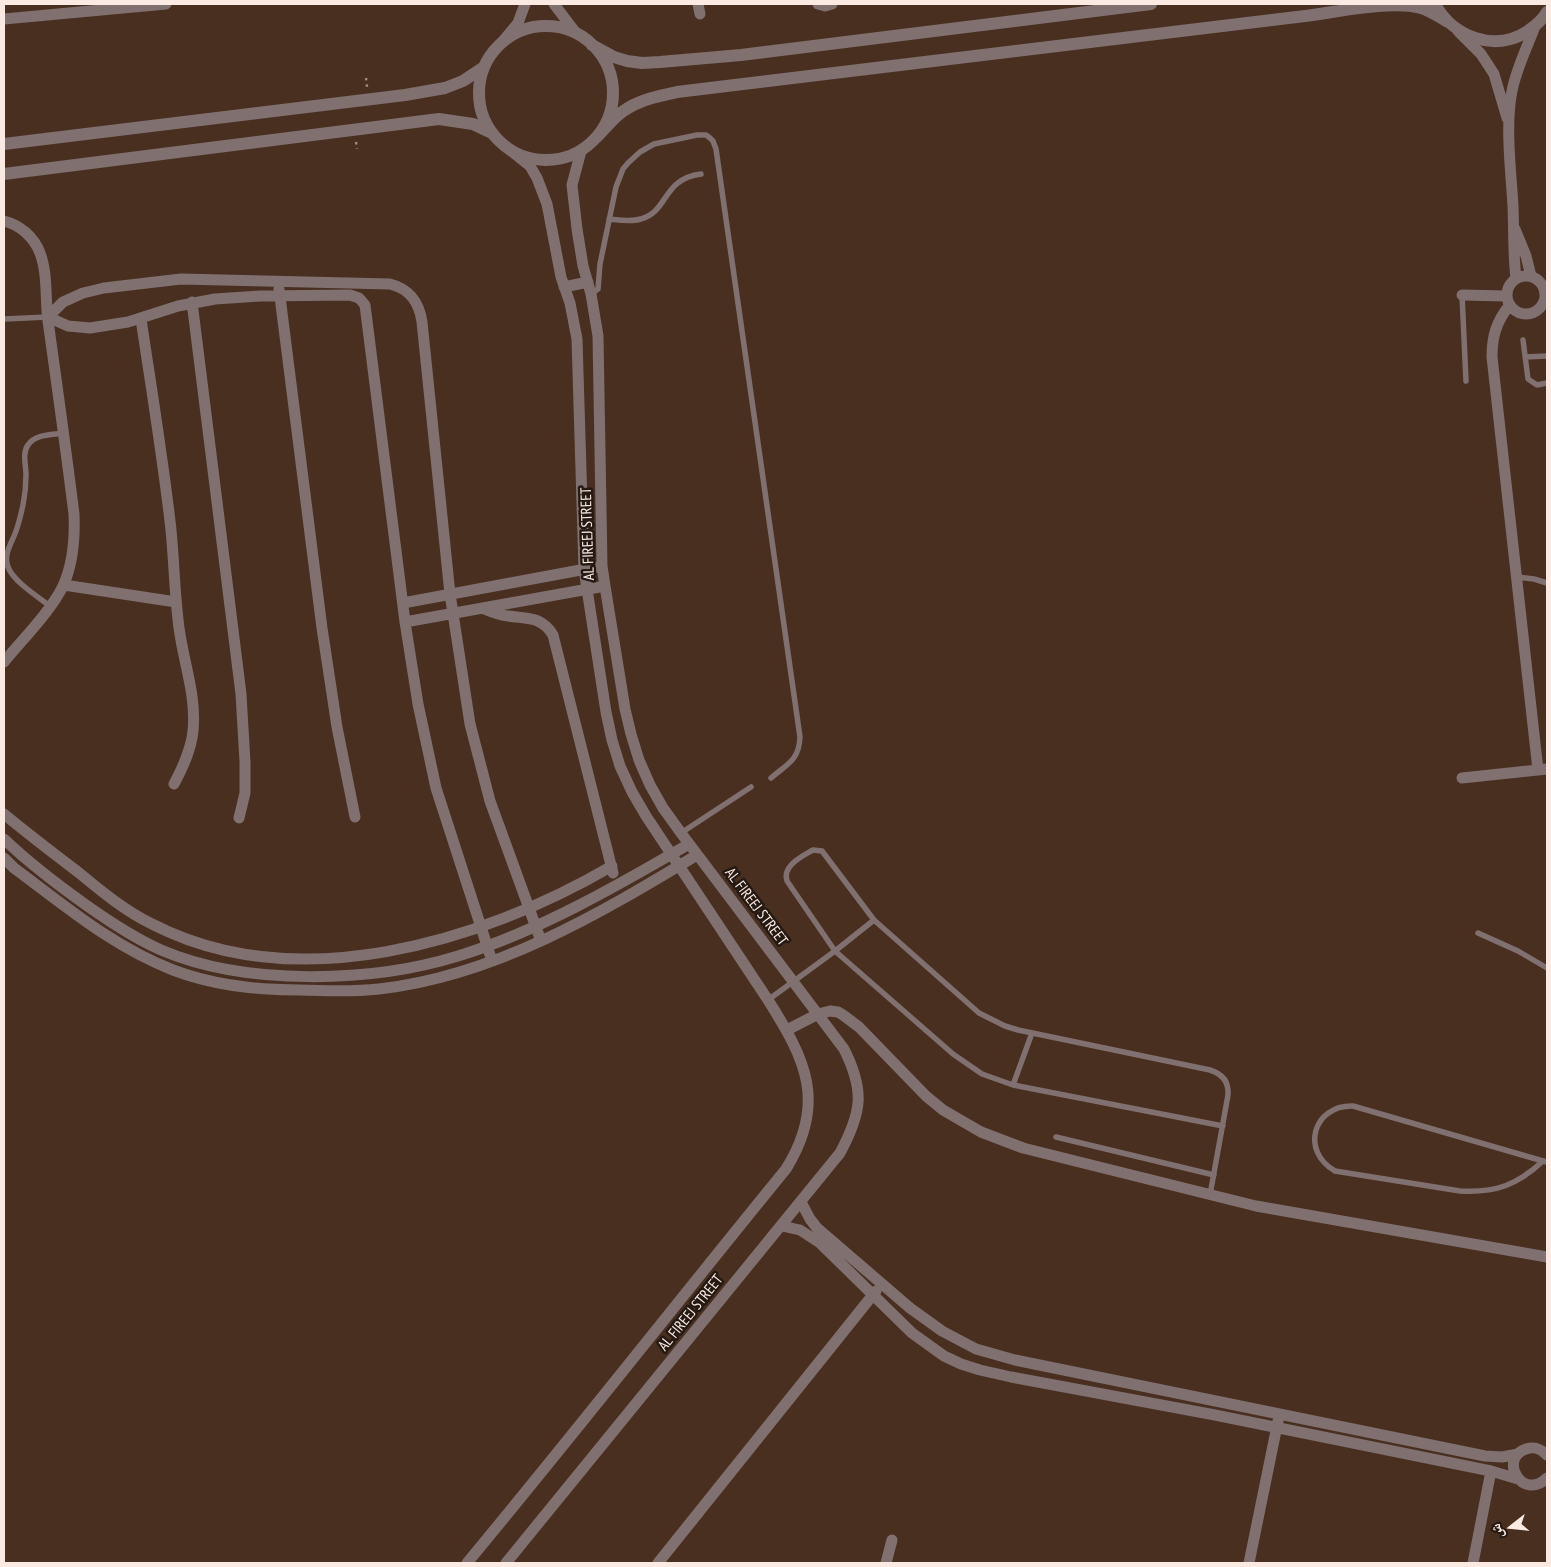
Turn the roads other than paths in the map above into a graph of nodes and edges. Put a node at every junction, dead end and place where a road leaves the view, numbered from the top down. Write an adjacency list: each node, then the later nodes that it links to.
1 (166, 4): 9 (street)
2 (526, 4): 13 (street)
3 (554, 4): 12 (street)
4 (818, 4): 5 (street)
5 (832, 4)
6 (1152, 4): 14 (street)
7 (1435, 4): 10 (street)
8 (1547, 14): 11 (street)
9 (4, 19)
10 (1451, 25): 11 (street); 16 (street); 18 (street)
11 (1535, 26): 16 (street)
12 (576, 33): 13 (street); 14 (street)
13 (503, 41): 15 (street)
14 (592, 45): 18 (street)
15 (484, 67): 17 (street); 19 (street)
16 (1509, 126): 26 (street)
17 (492, 133): 20 (street); 22 (street)
18 (597, 137): 21 (street)
19 (4, 144)
20 (510, 150): 21 (street); 32 (street, AL FIREEJ STREET)
21 (581, 151): 30 (street, AL FIREEJ STREET)
22 (4, 174)
23 (701, 174): 24 (lane)
24 (610, 219): 33 (lane); 66 (lane)
25 (4, 221): 39 (street)
26 (1514, 228): 27 (street); 28 (street)
27 (1531, 276): 28 (street); 31 (street)
28 (1516, 278): 36 (street)
29 (278, 282): 35 (street); 39 (street); 57 (street)
30 (588, 282): 32 (street); 33 (street, AL FIREEJ STREET)
31 (1545, 286): 38 (street)
32 (564, 287): 43 (street, AL FIREEJ STREET)
33 (591, 294): 42 (street, AL FIREEJ STREET)
34 (1462, 295): 36 (street); 47 (lane)
35 (280, 296): 37 (street); 59 (street); 72 (street)
36 (1508, 301): 38 (street); 52 (street)
37 (192, 302): 41 (street); 71 (street)
38 (1544, 307)
39 (48, 317): 40 (lane); 41 (street); 49 (street)
40 (4, 319)
41 (141, 319): 58 (street)
42 (598, 336): 43 (street); 50 (street, AL FIREEJ STREET)
43 (577, 339): 51 (street, AL FIREEJ STREET)
44 (1523, 340): 46 (lane)
45 (1547, 356): 46 (lane)
46 (1525, 357): 48 (lane)
47 (1466, 381)
48 (1547, 383)
49 (64, 433): 54 (street); 60 (lane)
50 (602, 566): 51 (street); 55 (street, AL FIREEJ STREET)
51 (584, 569): 56 (street, AL FIREEJ STREET); 57 (street)
52 (1517, 577): 53 (lane); 65 (street)
53 (1547, 583)
54 (64, 585): 58 (street); 60 (street)
55 (605, 586): 56 (street); 73 (street, AL FIREEJ STREET)
56 (587, 589): 61 (street); 76 (street, AL FIREEJ STREET)
57 (450, 594): 59 (street); 62 (street)
58 (176, 602): 68 (street)
59 (403, 603): 63 (street)
60 (50, 606): 64 (street)
61 (482, 608): 62 (street); 79 (street)
62 (453, 613): 63 (street); 83 (street)
63 (405, 622): 86 (street)
64 (4, 662)
65 (1542, 770): 67 (street)
66 (771, 778)
67 (1462, 778)
68 (174, 784)
69 (750, 787): 73 (lane)
70 (4, 814): 86 (street)
71 (239, 818)
72 (355, 818)
73 (680, 833): 75 (street, AL FIREEJ STREET)
74 (4, 839): 93 (street)
75 (689, 844): 76 (street); 77 (street, AL FIREEJ STREET)
76 (672, 854): 80 (street, AL FIREEJ STREET); 81 (street)
77 (697, 854): 80 (street); 94 (street, AL FIREEJ STREET)
78 (4, 858): 95 (street)
79 (612, 866): 81 (street); 83 (street)
80 (678, 866): 82 (street); 96 (street, AL FIREEJ STREET)
81 (616, 885): 82 (street); 85 (street)
82 (620, 901): 88 (street)
83 (529, 909): 85 (street); 86 (street)
84 (874, 920): 90 (lane); 90 (lane); 99 (lane)
85 (536, 927): 88 (street); 89 (street)
86 (481, 928): 89 (street)
87 (1478, 933): 92 (lane)
88 (541, 941): 91 (street)
89 (488, 946): 91 (street); 93 (street)
90 (835, 951): 94 (lane); 100 (lane)
91 (492, 961): 95 (street)
92 (1547, 968)
93 (314, 977): 95 (street)
94 (794, 982): 96 (lane); 97 (street, AL FIREEJ STREET)
95 (314, 991)
96 (768, 1000): 98 (street, AL FIREEJ STREET)
97 (818, 1014): 98 (street); 105 (street); 106 (street, AL FIREEJ STREET)
98 (787, 1030): 125 (street, AL FIREEJ STREET)
99 (1032, 1034): 100 (lane); 101 (lane)
100 (1013, 1085): 101 (lane)
101 (1223, 1126): 104 (lane)
102 (1056, 1137): 104 (lane)
103 (1545, 1161): 103 (lane)
104 (1214, 1175): 105 (lane)
105 (1210, 1195): 108 (street)
106 (802, 1202): 107 (street, AL FIREEJ STREET); 109 (street)
107 (782, 1226): 110 (street); 126 (street, AL FIREEJ STREET)
108 (1547, 1257)
109 (882, 1284): 110 (street); 111 (street)
110 (873, 1296): 112 (street); 127 (street)
111 (1015, 1360): 112 (street); 113 (street)
112 (1011, 1377): 114 (street)
113 (1280, 1414): 114 (street); 115 (street)
114 (1277, 1428): 116 (street); 129 (street)
115 (1355, 1430): 116 (street); 119 (street)
116 (1352, 1443): 121 (street)
117 (1547, 1444): 118 (street)
118 (1536, 1448): 119 (street); 120 (street)
119 (1518, 1454): 122 (street)
120 (1547, 1455)
121 (1491, 1471): 122 (street); 130 (street)
122 (1518, 1478): 123 (street)
123 (1547, 1478)
124 (892, 1540): 128 (street)
125 (467, 1563)
126 (506, 1563)
127 (658, 1563)
128 (886, 1563)
129 (1249, 1563)
130 (1473, 1563)

